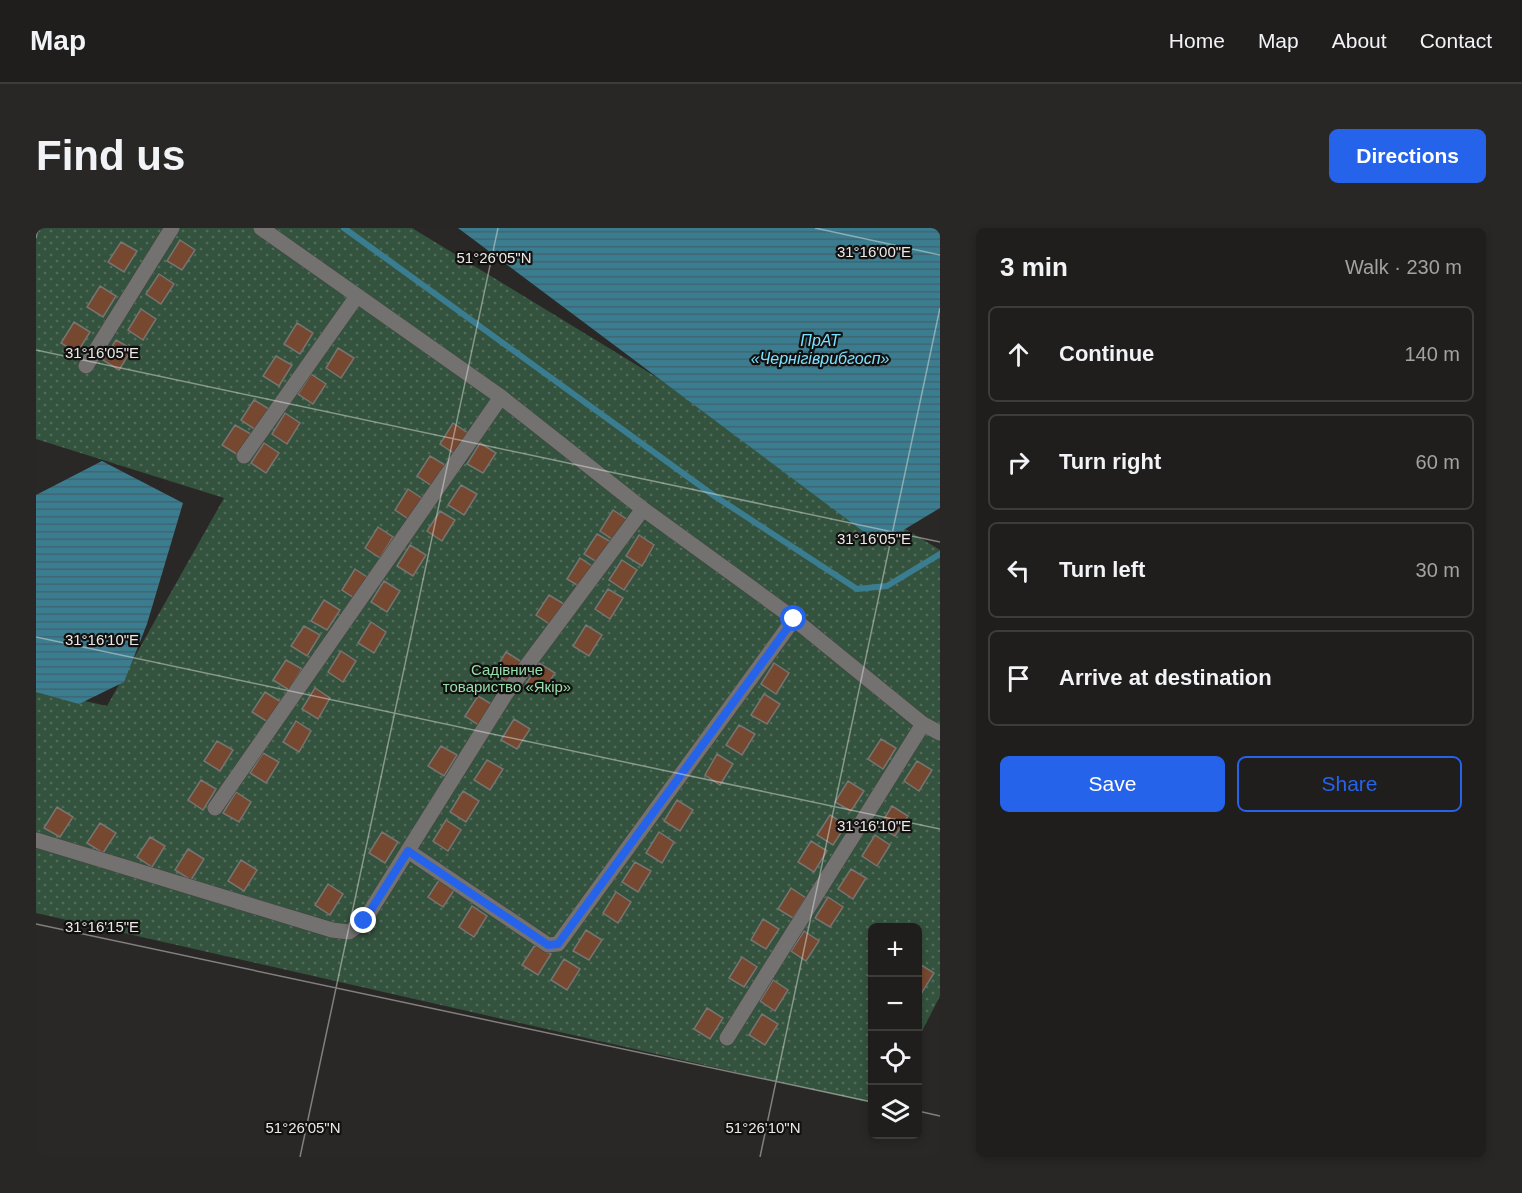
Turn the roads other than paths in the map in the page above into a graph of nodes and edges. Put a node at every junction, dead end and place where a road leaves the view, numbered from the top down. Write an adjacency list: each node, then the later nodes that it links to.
1 (172, 228): 4 (street)
2 (261, 228): 3 (street)
3 (357, 296): 5 (street); 6 (street)
4 (86, 366)
5 (501, 397): 7 (street); 11 (street)
6 (244, 456)
7 (643, 509): 8 (street); 13 (street)
8 (794, 619): 9 (street); 13 (street)
9 (923, 724): 10 (street); 14 (street)
10 (940, 733)
11 (215, 808)
12 (36, 840): 13 (street)
13 (408, 851)
14 (727, 1038)

